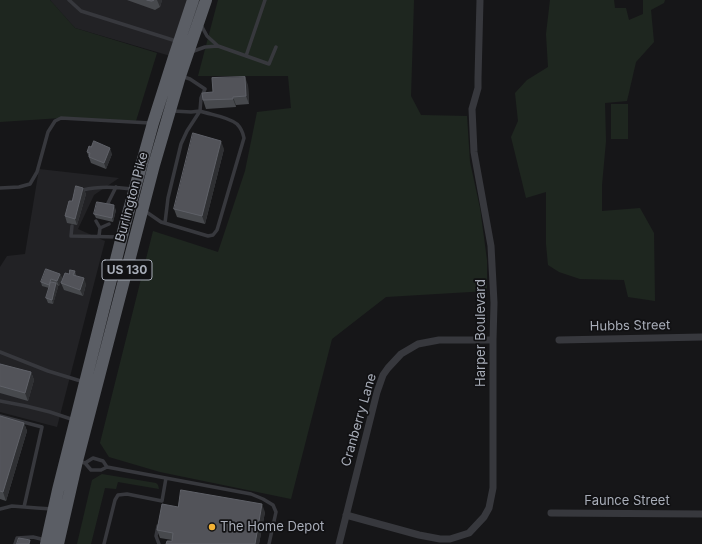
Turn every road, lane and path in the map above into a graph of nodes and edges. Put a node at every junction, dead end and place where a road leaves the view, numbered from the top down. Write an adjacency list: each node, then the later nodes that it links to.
1 (69, 0): 7 (lane)
2 (193, 0): 7 (highway, Burlington Pike / US 130)
3 (206, 0): 6 (highway, Burlington Pike / US 130)
4 (265, 0): 11 (lane)
5 (480, 0): 33 (street, Harper Boulevard)
6 (199, 22): 8 (lane); 10 (highway, Burlington Pike / US 130)
7 (179, 42): 15 (highway, Burlington Pike / US 130)
8 (218, 46): 10 (lane); 11 (lane)
9 (276, 47): 11 (lane)
10 (188, 53): 12 (highway, Burlington Pike / US 130)
11 (246, 56)
12 (180, 76): 13 (highway, Burlington Pike / US 130); 14 (lane)
13 (170, 110): 14 (lane); 22 (highway, Burlington Pike / US 130)
14 (200, 111): 26 (lane); 26 (lane)
15 (153, 123): 17 (lane); 18 (highway, Burlington Pike / US 130)
16 (116, 187): 18 (lane); 19 (lane); 20 (lane)
17 (0, 188)
18 (135, 190): 31 (highway, Burlington Pike / US 130)
19 (80, 195)
20 (108, 203): 21 (lane); 23 (lane)
21 (105, 207)
22 (143, 209): 26 (lane); 40 (highway, Burlington Pike / US 130)
23 (113, 211)
24 (96, 221): 29 (lane)
25 (102, 222): 29 (lane)
26 (165, 223)
27 (109, 224): 29 (lane)
28 (72, 226): 30 (lane)
29 (100, 228): 30 (lane)
30 (99, 236): 31 (lane)
31 (122, 237): 36 (highway, Burlington Pike / US 130)
32 (702, 337): 34 (street, Hubbs Street)
33 (493, 340): 50 (street, Cranberry Lane); 50 (street, Harper Boulevard)
34 (559, 340)
35 (0, 352): 36 (lane)
36 (85, 383): 39 (highway, Burlington Pike / US 130)
37 (0, 401): 39 (lane)
38 (0, 416): 44 (lane)
39 (75, 421): 46 (highway, Burlington Pike / US 130)
40 (81, 462): 41 (lane); 41 (lane); 52 (highway, Burlington Pike / US 130)
41 (107, 467): 42 (lane)
42 (166, 478): 43 (lane); 56 (lane)
43 (162, 502): 45 (lane); 54 (lane)
44 (24, 507): 46 (lane); 47 (lane)
45 (161, 508)
46 (54, 509): 52 (highway, Burlington Pike / US 130)
47 (0, 510)
48 (551, 513): 49 (street, Faunce Street)
49 (702, 514)
50 (346, 515): 57 (street, Cranberry Lane)
51 (159, 522): 55 (lane)
52 (50, 543): 53 (lane)
53 (14, 544)
54 (104, 544)
55 (159, 544)
56 (269, 544)
57 (339, 544)

